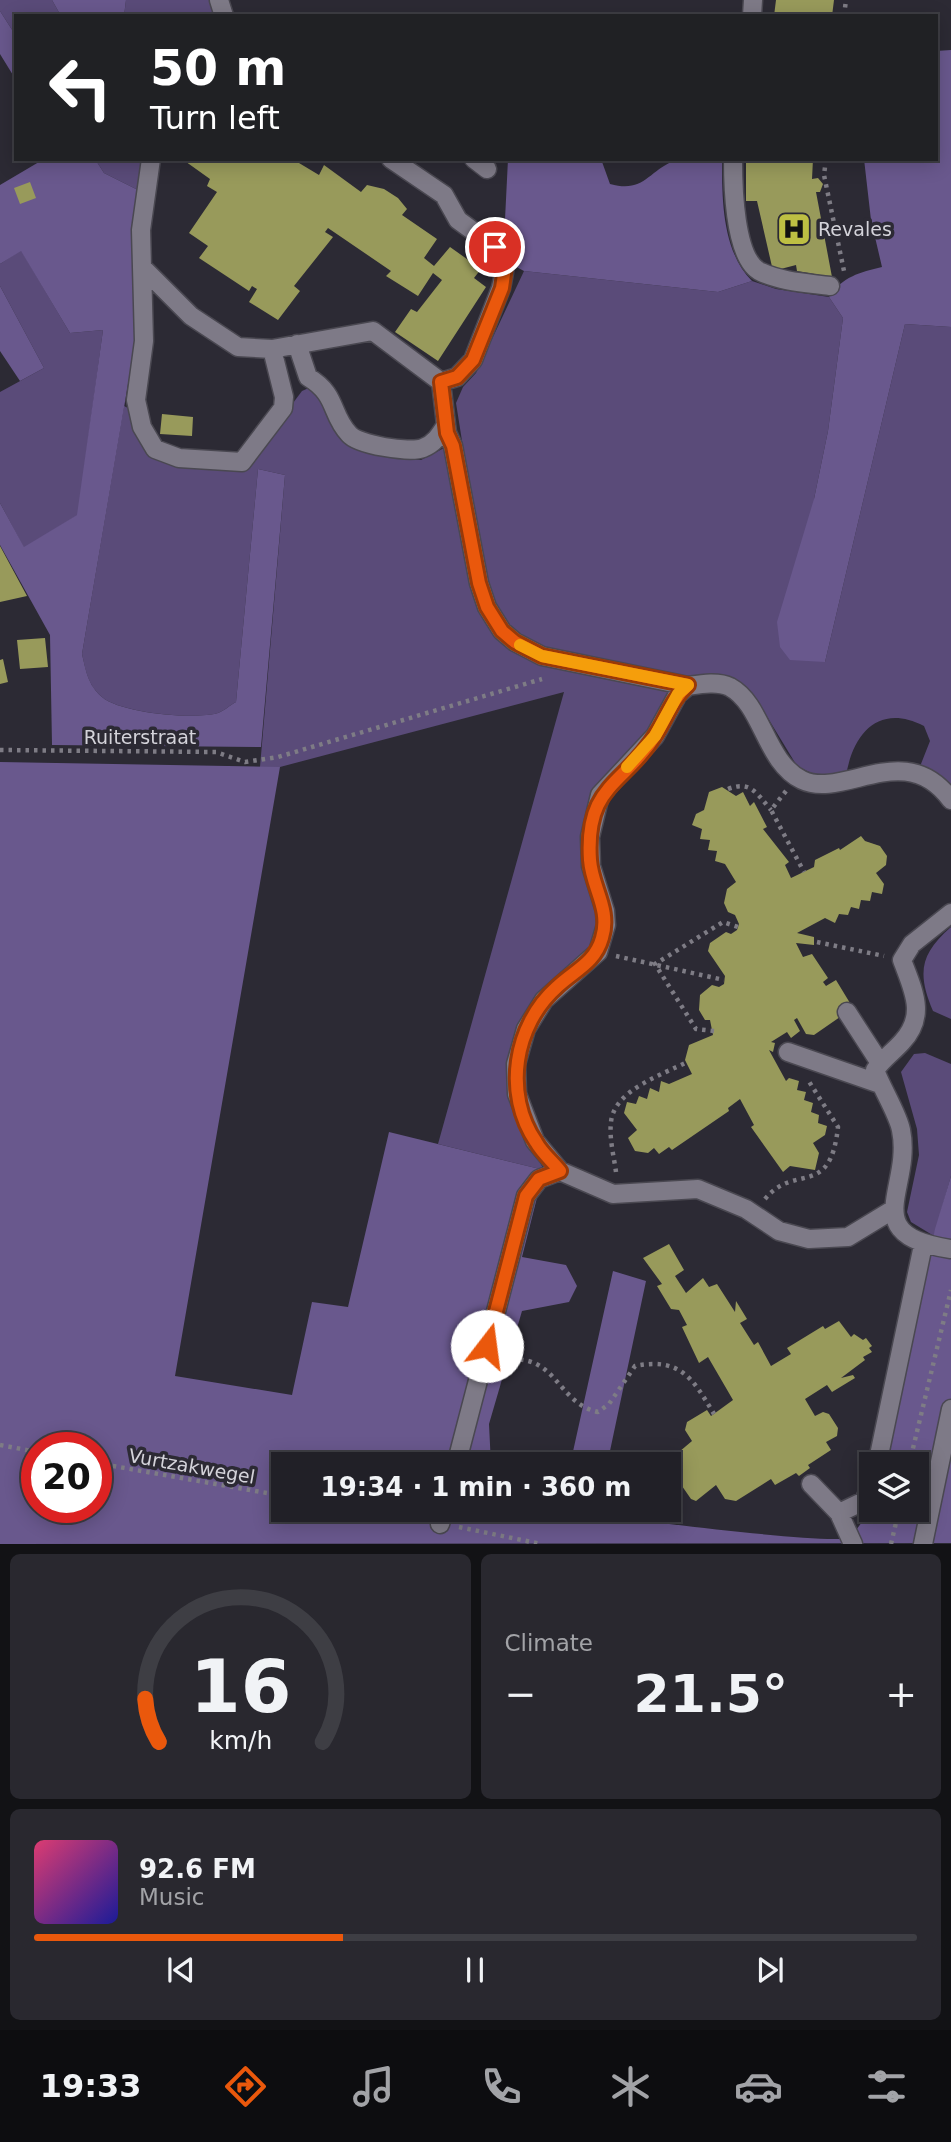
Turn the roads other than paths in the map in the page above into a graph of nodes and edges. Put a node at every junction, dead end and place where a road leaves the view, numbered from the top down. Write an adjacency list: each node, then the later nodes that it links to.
1 (151, 161): 4 (street)
2 (394, 161): 9 (street)
3 (733, 161): 5 (street)
4 (142, 267): 7 (street); 10 (street)
5 (830, 286)
6 (297, 344): 7 (street); 8 (street); 9 (street)
7 (271, 349): 10 (street)
8 (308, 377): 10 (street); 11 (street)
9 (441, 382): 11 (street)
10 (283, 404)
11 (446, 425): 12 (street)
12 (688, 685): 13 (street); 19 (street)
13 (951, 800)
14 (951, 913): 17 (street)
15 (847, 1012): 17 (street)
16 (788, 1052): 18 (street)
17 (880, 1063): 18 (street)
18 (880, 1084): 20 (street)
19 (560, 1171): 20 (street); 24 (street)
20 (894, 1209): 21 (street)
21 (923, 1245): 22 (street); 25 (street)
22 (951, 1249)
23 (951, 1409): 30 (street)
24 (459, 1452)
25 (880, 1452)
26 (811, 1484): 28 (street)
27 (859, 1504): 28 (street)
28 (839, 1513): 29 (street)
29 (853, 1544)
30 (923, 1544)

